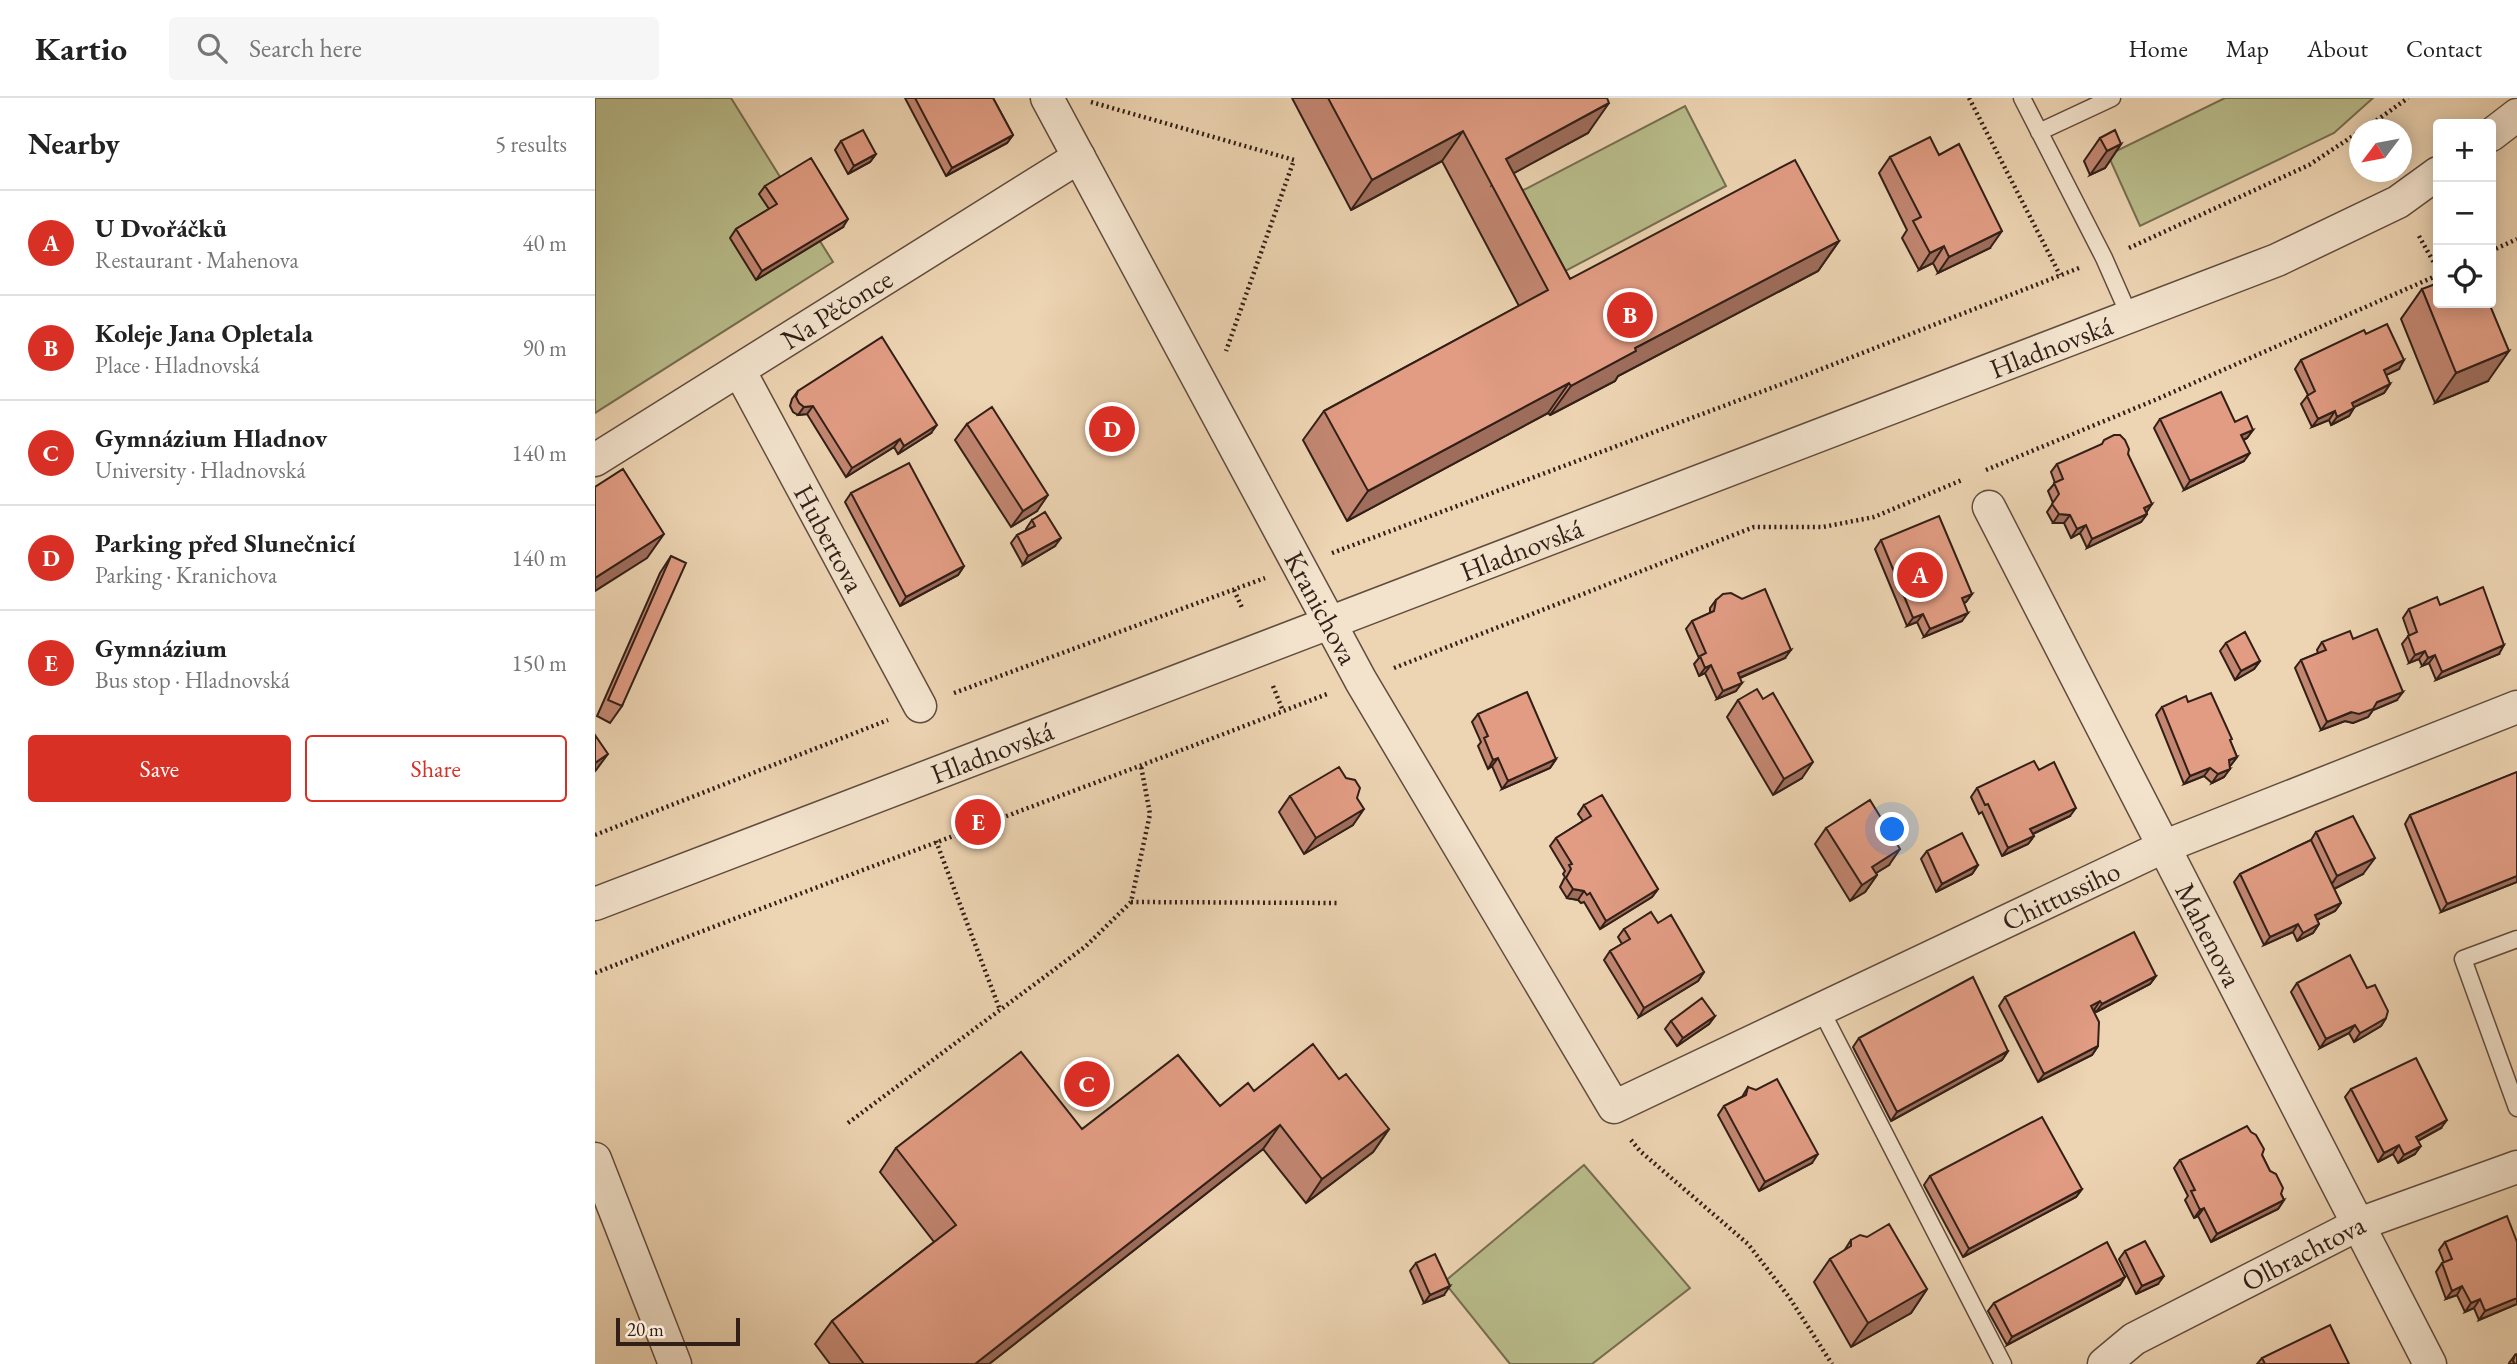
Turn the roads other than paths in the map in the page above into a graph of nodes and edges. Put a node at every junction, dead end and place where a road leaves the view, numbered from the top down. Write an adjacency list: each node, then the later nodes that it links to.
1 (1047, 98): 7 (street, Kranichova)
2 (2022, 98): 6 (lane)
3 (2112, 98): 6 (lane)
4 (2517, 116): 5 (street)
5 (2496, 131)
6 (2039, 132): 9 (lane)
7 (1079, 158): 10 (street, Na Pěčonce); 13 (street, Kranichova)
8 (2433, 177): 9 (street, Hladnovská)
9 (2130, 317): 13 (street, Hladnovská)
10 (739, 370): 11 (street, Na Pěčonce); 14 (street, Hubertova)
11 (595, 460)
12 (1989, 507): 16 (street, Mahenova)
13 (1331, 624): 17 (street, Hladnovská); 20 (street, Kranichova)
14 (919, 706)
15 (2517, 707): 16 (street, Chittussiho)
16 (2163, 847): 19 (street, Chittussiho); 24 (street, Mahenova)
17 (595, 904)
18 (2517, 939): 21 (lane)
19 (1821, 1010): 20 (street, Chittussiho); 26 (lane)
20 (1614, 1107)
21 (2517, 1108)
22 (595, 1159): 25 (street)
23 (2517, 1167): 24 (street, Olbrachtova)
24 (2358, 1224): 27 (street, Olbrachtova); 28 (street, Mahenova)
25 (674, 1364)
26 (2003, 1364)
27 (2104, 1364)
28 (2430, 1364)

